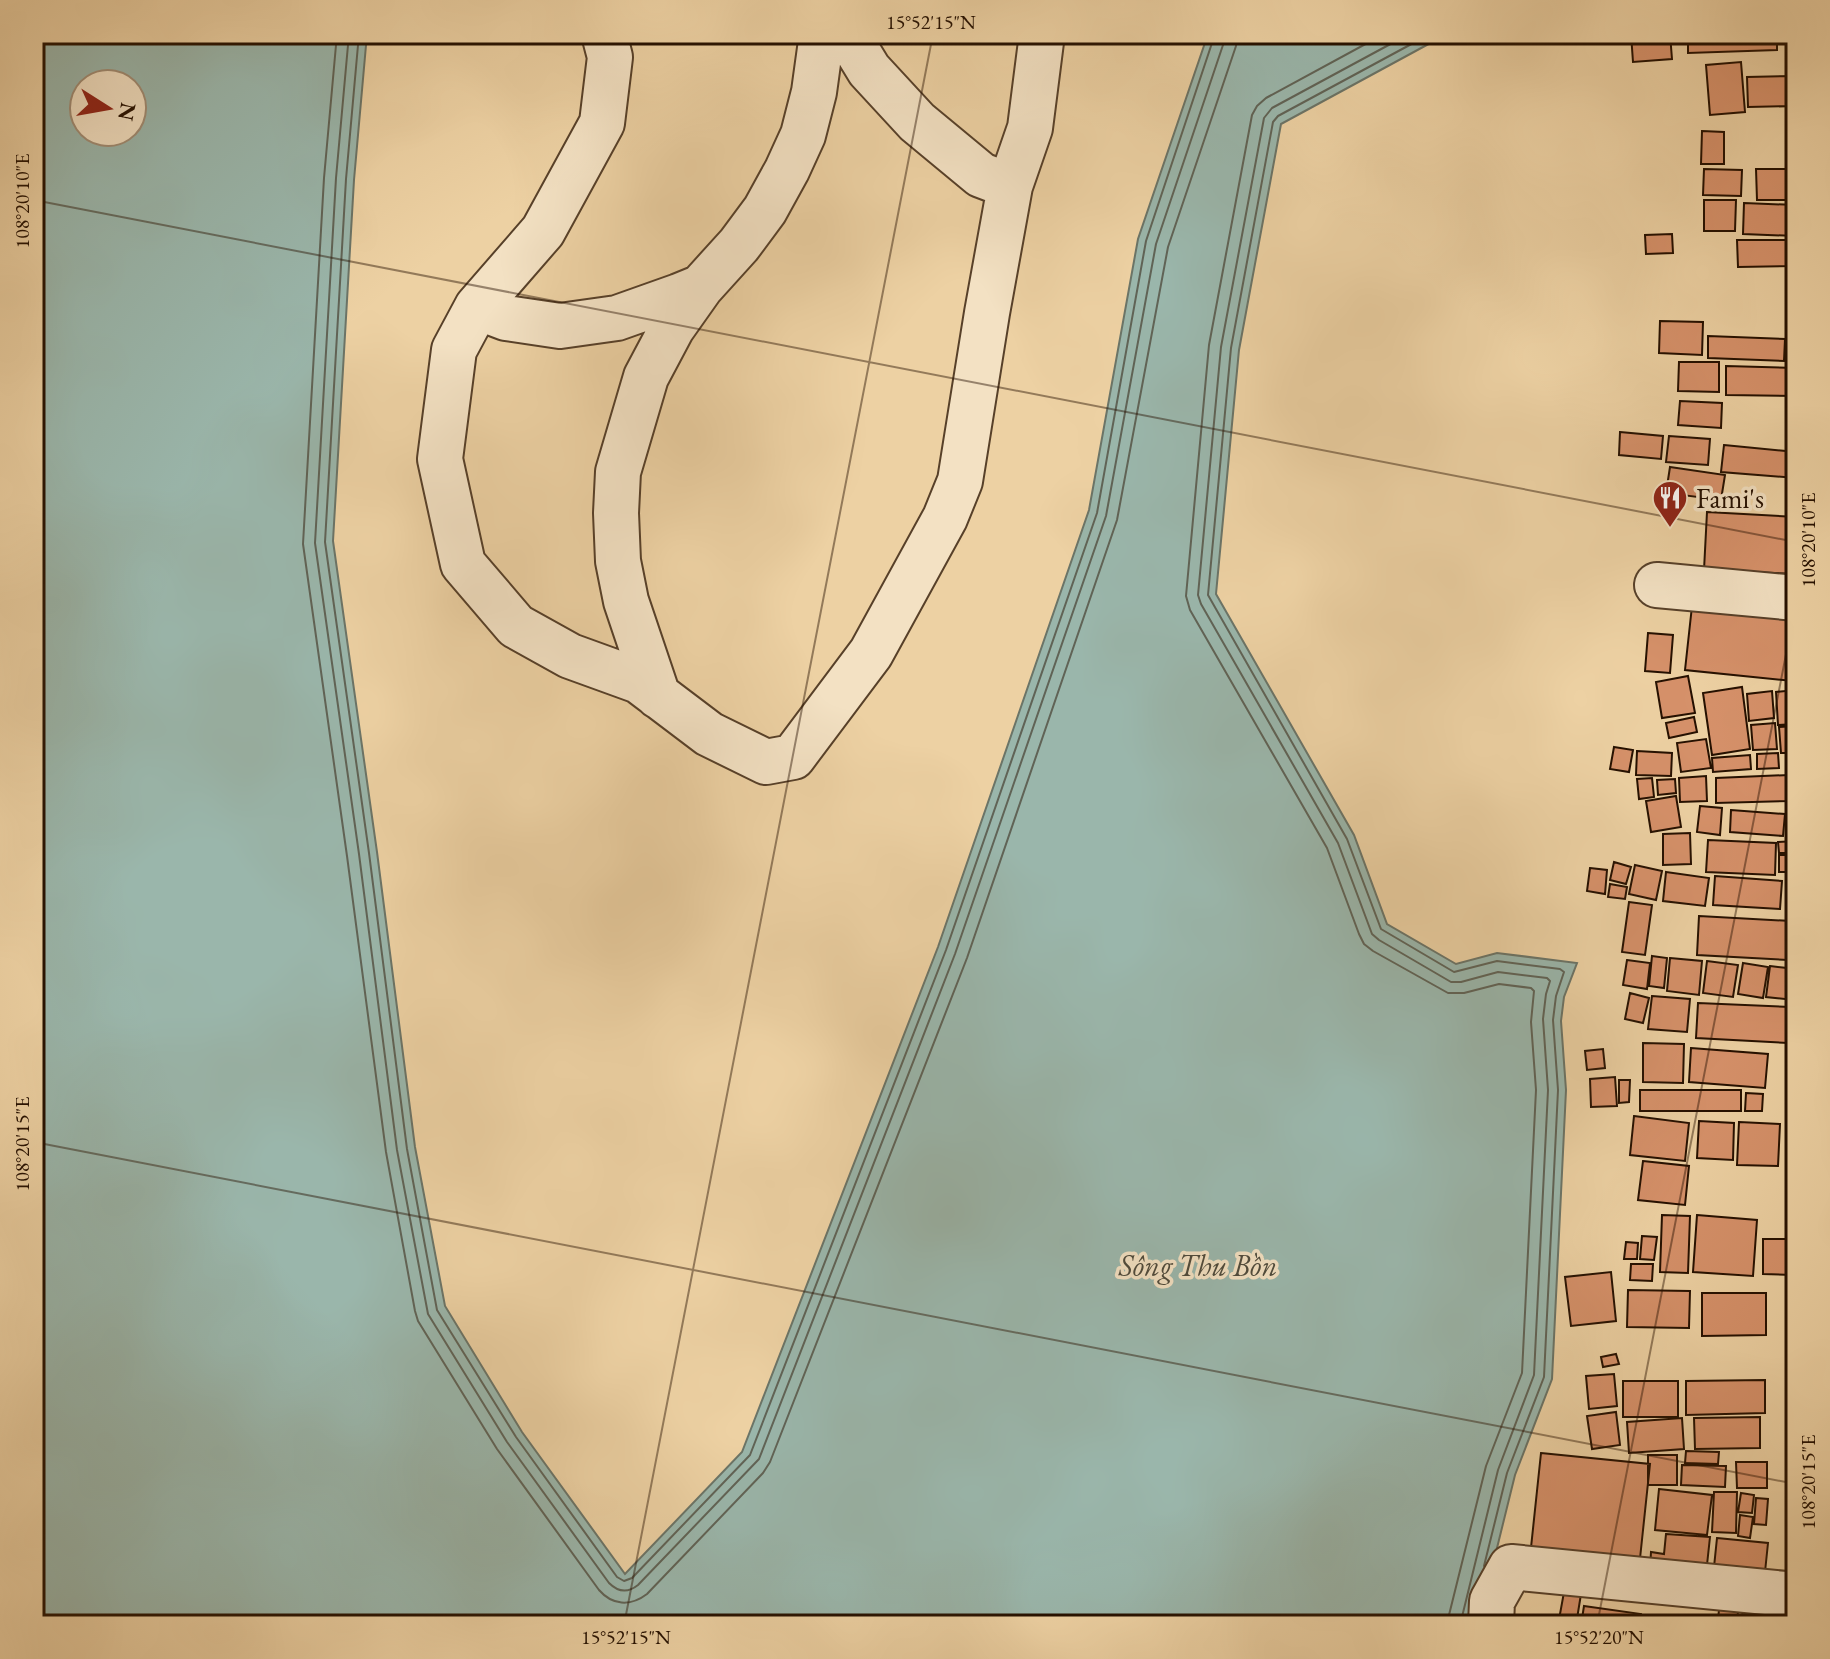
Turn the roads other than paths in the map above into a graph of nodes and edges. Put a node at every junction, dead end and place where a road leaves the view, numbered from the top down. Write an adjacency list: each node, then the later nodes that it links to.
1 (604, 34): 7 (street)
2 (822, 34): 6 (street)
3 (847, 34): 5 (street)
4 (1042, 34): 5 (street)
5 (1010, 186): 10 (street)
6 (701, 287): 7 (street); 10 (street)
7 (477, 307): 10 (street)
8 (1657, 585): 9 (street)
9 (1796, 598)
10 (658, 696)
11 (1796, 1595): 12 (street)
12 (1491, 1625)

